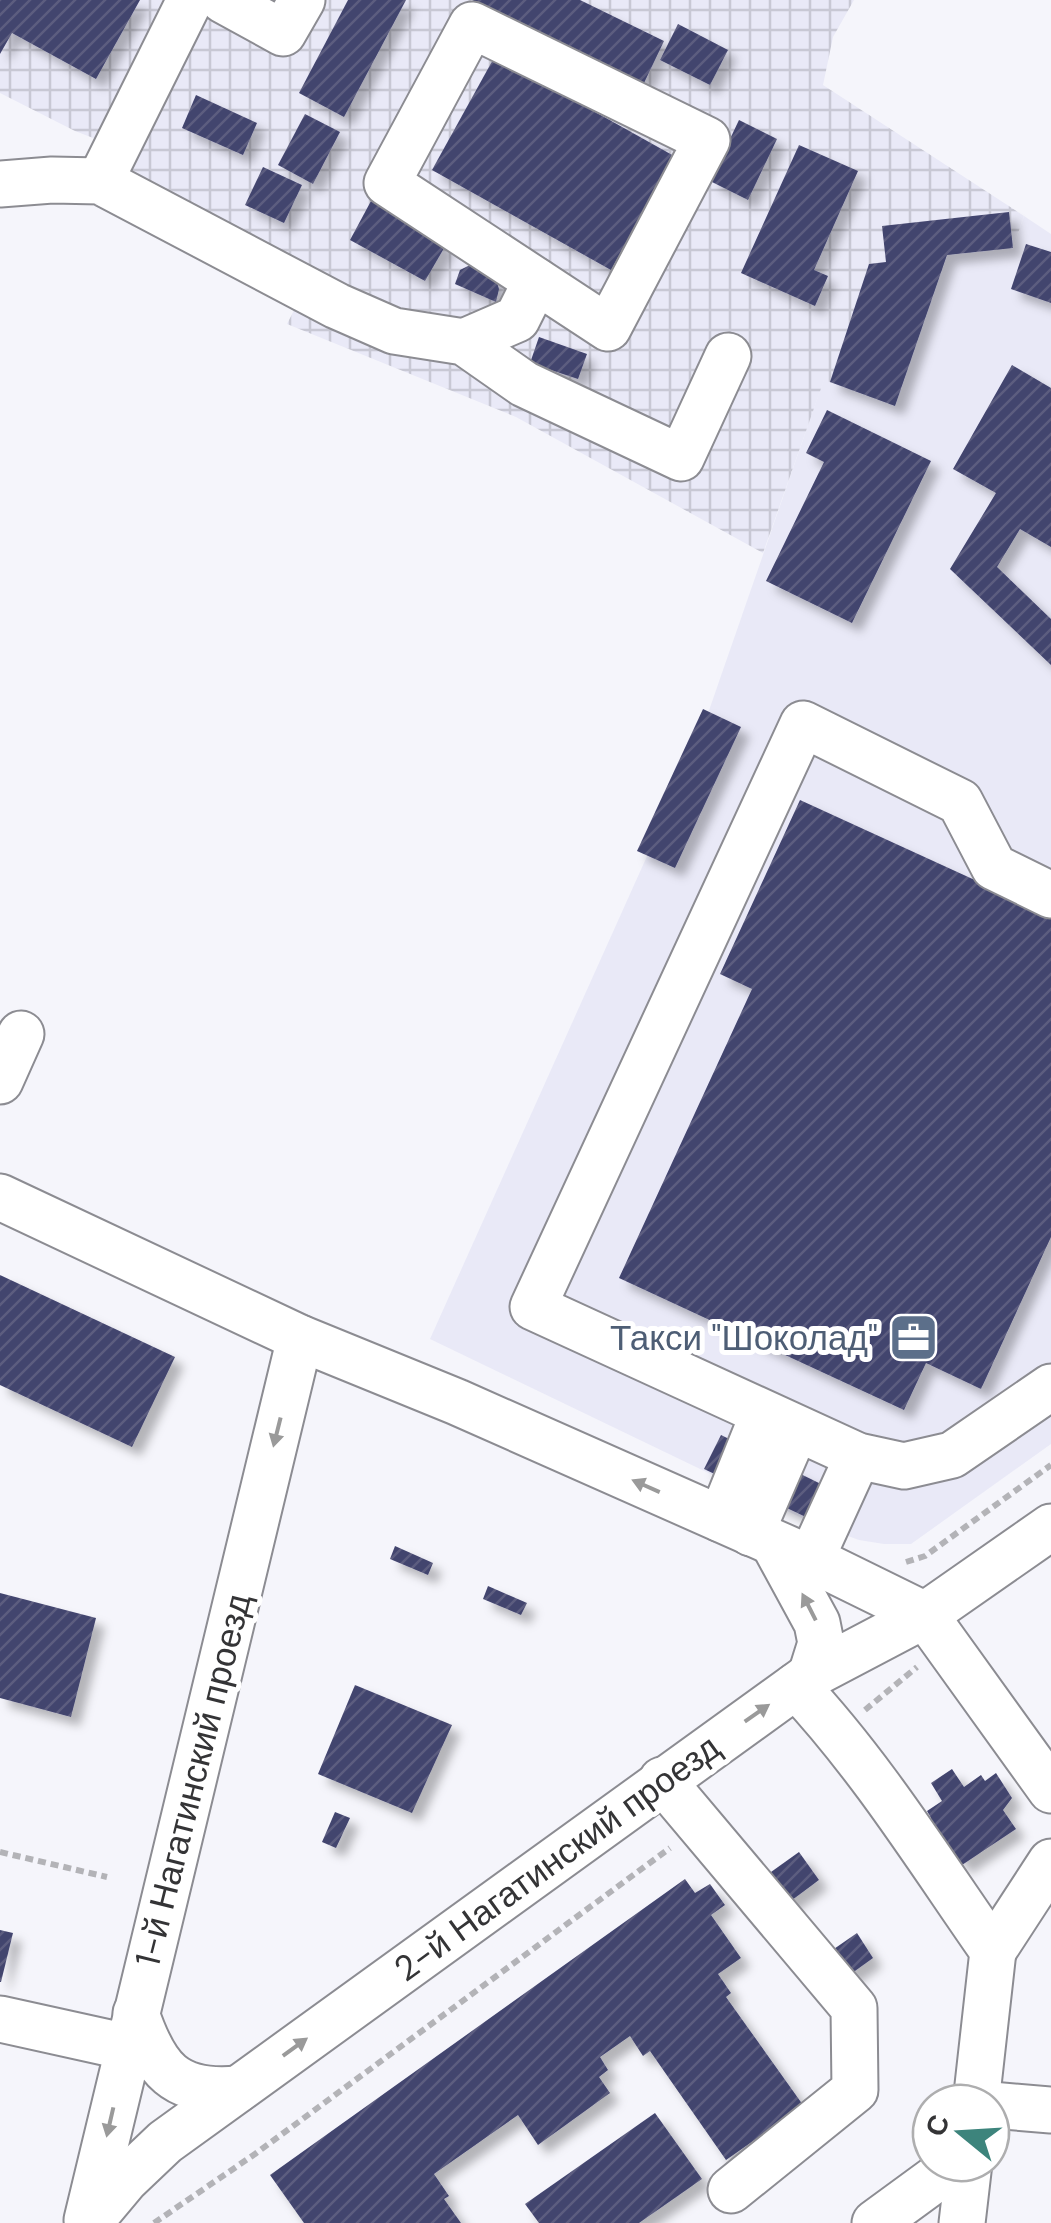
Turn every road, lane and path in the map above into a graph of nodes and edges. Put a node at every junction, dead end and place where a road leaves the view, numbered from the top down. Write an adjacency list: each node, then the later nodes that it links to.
1 (190, 0): 4 (street)
2 (223, 0): 3 (street)
3 (302, 0)
4 (100, 181): 5 (street); 7 (street)
5 (0, 184)
6 (536, 281): 6 (street); 7 (street)
7 (464, 342): 8 (street)
8 (728, 356)
9 (1051, 894): 15 (street)
10 (22, 1034): 11 (street)
11 (0, 1081)
12 (0, 1198): 13 (street)
13 (300, 1338): 18 (street, one-way to 13); 30 (street, 1-й Нагатинский проезд, one-way to 30)
14 (1051, 1387): 16 (street)
15 (780, 1422): 16 (street); 18 (street)
16 (858, 1456): 18 (street)
17 (1051, 1527): 19 (street, 2-й Нагатинский проезд)
18 (764, 1539): 19 (street); 20 (street, one-way to 18)
19 (936, 1628): 20 (street, 2-й Нагатинский проезд); 21 (path); 23 (street)
20 (804, 1681): 21 (street); 22 (street, 2-й Нагатинский проезд, one-way to 20)
21 (838, 1734): 28 (street)
22 (662, 1780): 24 (street); 32 (street, 2-й Нагатинский проезд, one-way to 22)
23 (1051, 1790)
24 (702, 1824): 37 (street); 39 (path)
25 (0, 1852): 27 (path)
26 (1051, 1862): 28 (street)
27 (107, 1877)
28 (993, 1951): 31 (street)
29 (0, 2020): 30 (street)
30 (132, 2030): 32 (street); 38 (street, 1-й Нагатинский проезд, one-way to 38)
31 (978, 2083)
32 (238, 2088): 38 (street, 2-й Нагатинский проезд)
33 (1011, 2107): 34 (street)
34 (1051, 2110)
35 (930, 2183): 40 (street)
36 (967, 2183): 41 (street)
37 (731, 2190)
38 (87, 2223)
39 (154, 2223)
40 (875, 2223)
41 (962, 2223)

